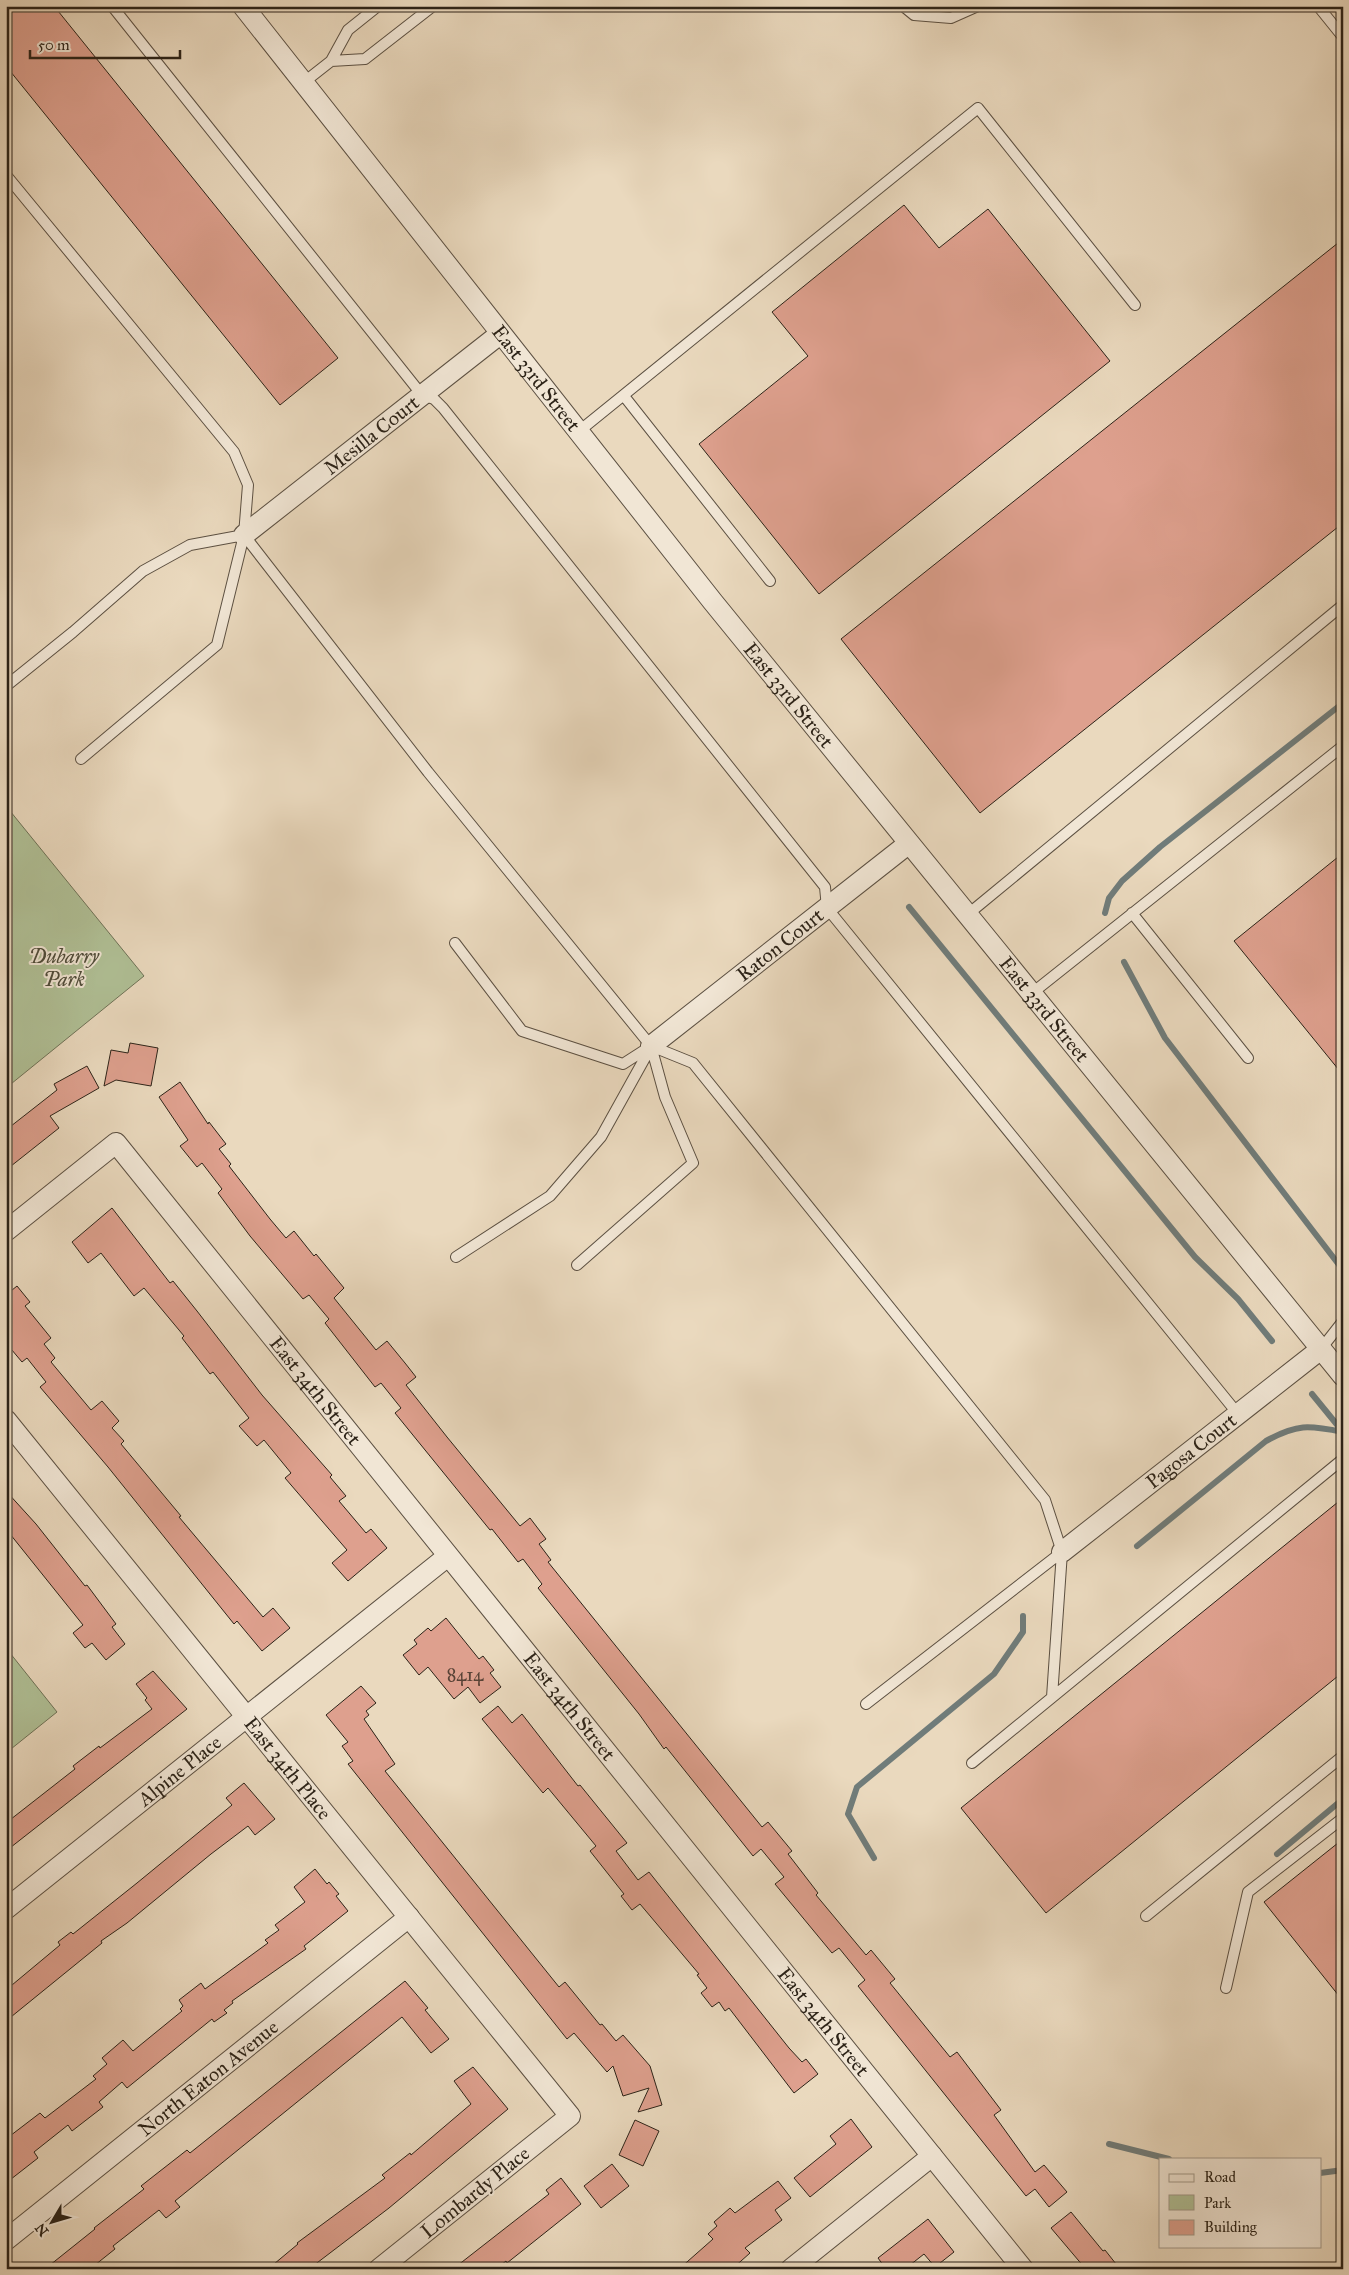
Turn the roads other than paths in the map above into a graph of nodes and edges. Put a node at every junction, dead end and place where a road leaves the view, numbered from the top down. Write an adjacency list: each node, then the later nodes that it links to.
1 (112, 6): 14 (lane)
2 (243, 6): 10 (street, East 33rd Street)
3 (378, 6): 9 (lane)
4 (433, 6): 9 (lane)
5 (903, 6): 6 (lane)
6 (978, 6)
7 (1318, 6): 8 (lane)
8 (1343, 38)
9 (332, 61): 10 (lane)
10 (304, 83): 13 (street, East 33rd Street)
11 (6, 175): 17 (lane)
12 (1135, 305): 15 (lane)
13 (500, 334): 14 (street, Mesilla Court); 16 (street, East 33rd Street)
14 (422, 395): 17 (street, Mesilla Court); 24 (lane)
15 (624, 396): 16 (lane); 18 (lane)
16 (578, 432): 23 (street, East 33rd Street)
17 (244, 535): 20 (lane); 22 (lane); 29 (lane)
18 (770, 581)
19 (1343, 605): 26 (lane)
20 (6, 686)
21 (1343, 746): 25 (lane)
22 (81, 759)
23 (908, 844): 24 (street, Raton Court); 26 (street, East 33rd Street)
24 (827, 908): 29 (street, Raton Court); 37 (lane)
25 (1132, 913): 28 (lane); 30 (lane)
26 (967, 915): 28 (street, East 33rd Street)
27 (455, 943): 29 (lane)
28 (1031, 994): 35 (street, East 33rd Street)
29 (651, 1046): 32 (lane); 33 (lane); 40 (lane)
30 (1248, 1058)
31 (6, 1231): 41 (street, East 34th Street)
32 (456, 1257)
33 (577, 1265)
34 (1343, 1321): 35 (lane)
35 (1320, 1349): 36 (street, East 33rd Street); 37 (street, Pagosa Court)
36 (1343, 1376)
37 (1238, 1414): 40 (street, Pagosa Court)
38 (6, 1420): 44 (street, East 34th Place)
39 (1343, 1459): 42 (lane)
40 (1062, 1552): 42 (lane); 43 (lane)
41 (448, 1556): 44 (street, Alpine Place); 53 (street, East 34th Street)
42 (1052, 1697): 46 (lane)
43 (866, 1704)
44 (247, 1717): 48 (street, Alpine Place); 50 (street, East 34th Place)
45 (1343, 1756): 49 (lane)
46 (972, 1763)
47 (1343, 1818): 51 (lane)
48 (6, 1909)
49 (1146, 1916)
50 (409, 1917): 52 (street, East 34th Place); 54 (street, North Eaton Avenue)
51 (1226, 1988)
52 (570, 2116): 55 (street, Lombardy Place)
53 (932, 2156): 56 (street); 57 (street, East 34th Street)
54 (6, 2240)
55 (379, 2269)
56 (791, 2269)
57 (1023, 2269)

